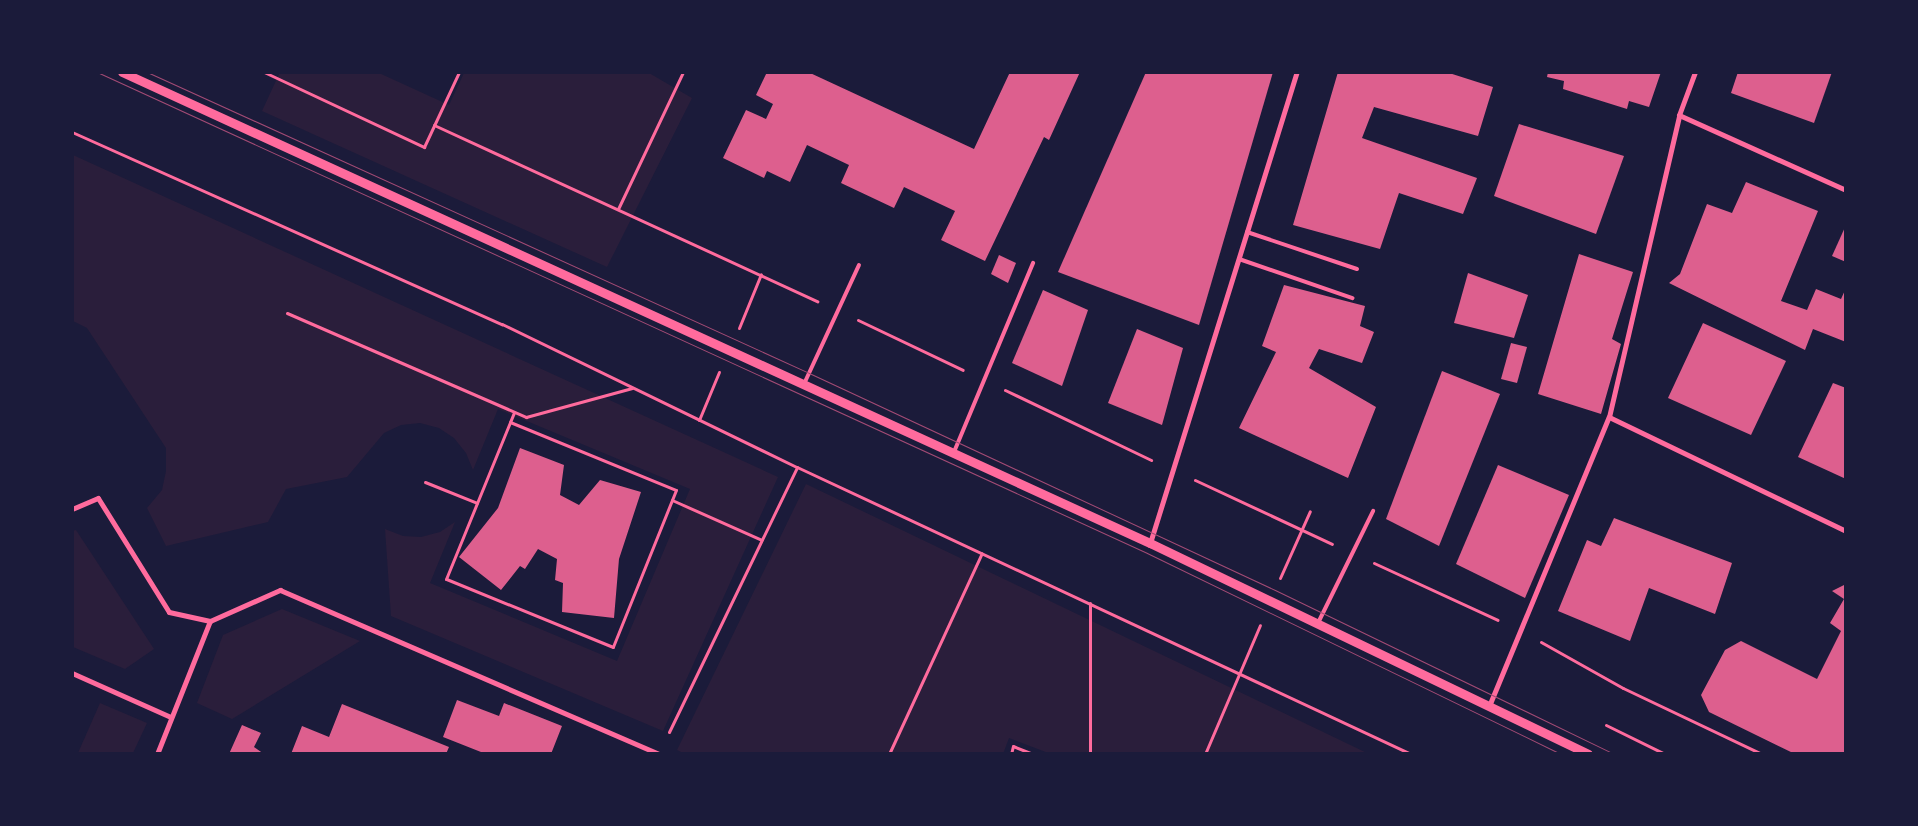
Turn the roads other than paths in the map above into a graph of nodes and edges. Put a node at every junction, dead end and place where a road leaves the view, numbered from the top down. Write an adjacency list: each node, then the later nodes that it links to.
1 (122, 72): 12 (street)
2 (1297, 72): 6 (street)
3 (1695, 72): 4 (street)
4 (1679, 115): 5 (street); 13 (street)
5 (1846, 190)
6 (1247, 232): 7 (street); 10 (lane)
7 (1239, 259): 11 (lane); 18 (street)
8 (1033, 263): 14 (lane)
9 (859, 265): 12 (lane)
10 (1357, 269)
11 (1352, 298)
12 (804, 384): 14 (street)
13 (1609, 417): 17 (street); 22 (street)
14 (954, 452): 18 (street)
15 (72, 509): 19 (street)
16 (1373, 510): 20 (lane)
17 (1846, 531)
18 (1150, 542): 20 (street)
19 (210, 622): 23 (street); 24 (street)
20 (1318, 623): 22 (street)
21 (72, 673): 23 (street)
22 (1489, 706): 26 (street)
23 (172, 717): 25 (street)
24 (659, 753)
25 (157, 754)
26 (1588, 754)

